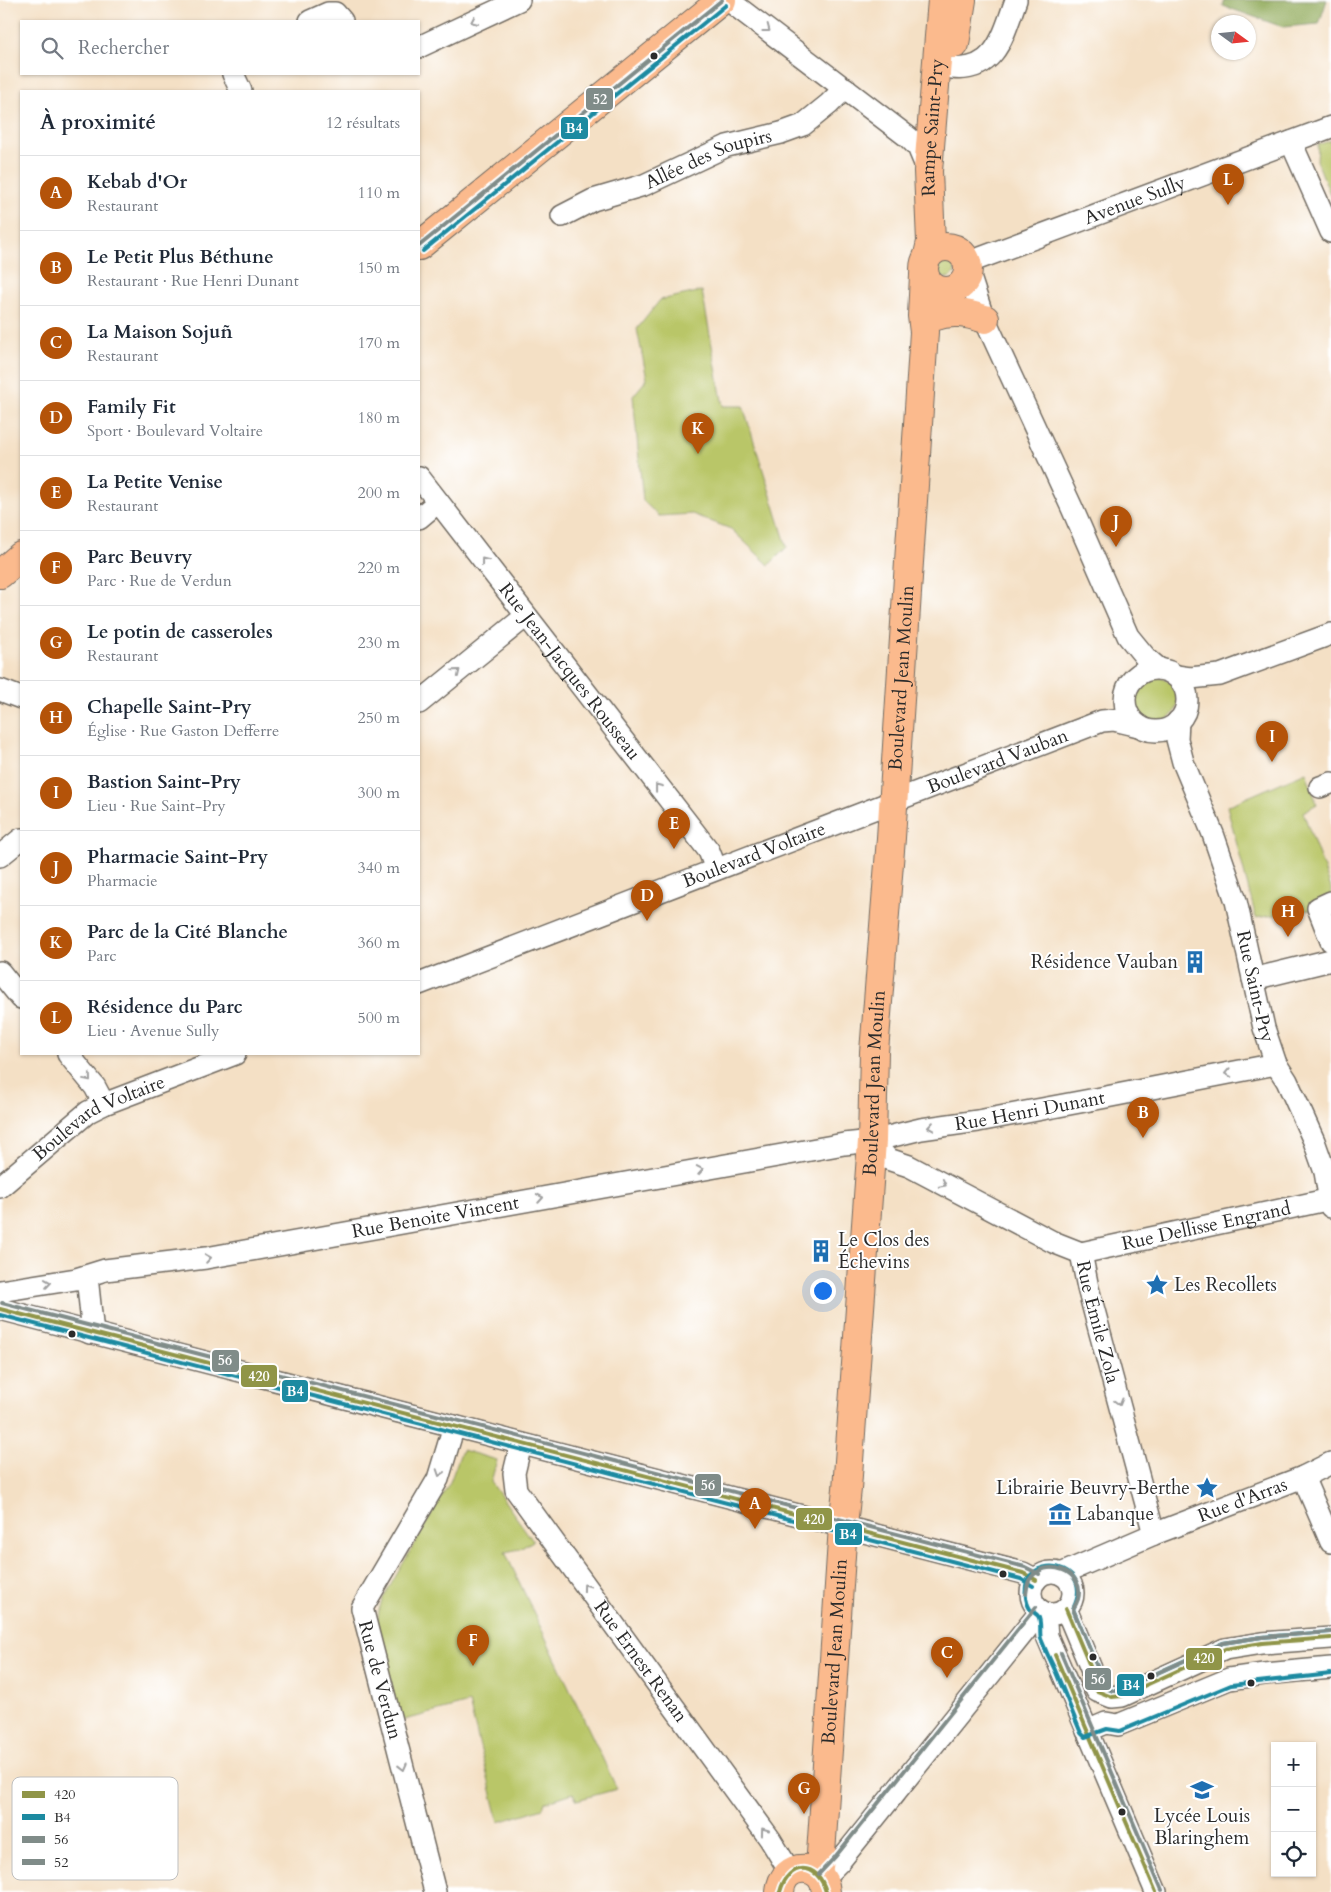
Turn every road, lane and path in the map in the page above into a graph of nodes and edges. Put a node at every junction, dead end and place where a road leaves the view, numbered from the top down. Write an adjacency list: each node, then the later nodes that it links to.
1 (518, 0): 10 (street, one-way to 10)
2 (701, 0): 19 (main road)
3 (722, 0): 21 (main road)
4 (728, 0): 13 (street, one-way to 13)
5 (942, 0): 17 (main road, Rampe Saint-Pry)
6 (962, 0): 11 (main road, Rampe Saint-Pry)
7 (1016, 0): 11 (street, Rampe Saint-Pry)
8 (312, 20): 9 (street)
9 (341, 20)
10 (420, 47)
11 (952, 68): 22 (main road, Rampe Saint-Pry)
12 (234, 75): 14 (street)
13 (845, 88): 17 (street); 18 (street, Allée des Soupirs)
14 (241, 90)
15 (1331, 127): 16 (street, Avenue Sully)
16 (1291, 142): 20 (street); 22 (street, Avenue Sully)
17 (928, 172): 22 (main road, Rampe Saint-Pry)
18 (562, 216)
19 (420, 231)
20 (1331, 232)
21 (420, 245)
22 (949, 270): 23 (street); 24 (main road, Boulevard Jean Moulin)
23 (983, 315): 24 (main road); 34 (street)
24 (928, 325): 45 (main road, Boulevard Jean Moulin)
25 (420, 478): 26 (street, Rue Jean-Jacques Rousseau)
26 (438, 502): 27 (street); 32 (street, Rue Jean-Jacques Rousseau, one-way to 26)
27 (420, 517)
28 (20, 557): 30 (main road)
29 (20, 571): 31 (main road)
30 (0, 574)
31 (0, 588)
32 (526, 616): 40 (street, one-way to 32); 48 (street, Rue Jean-Jacques Rousseau, one-way to 32)
33 (1331, 634): 36 (street)
34 (1128, 636): 35 (street); 37 (street)
35 (1168, 672): 36 (street); 37 (street); 41 (street)
36 (1220, 675): 41 (street)
37 (1128, 689): 42 (street, Boulevard Vauban); 43 (street)
38 (0, 690): 39 (street)
39 (20, 698)
40 (420, 702)
41 (1182, 714): 43 (street); 44 (street, Rue Saint-Pry)
42 (1102, 721): 43 (street, Boulevard Vauban); 45 (street, Boulevard Vauban)
43 (1146, 729): 44 (street, Rue Saint-Pry)
44 (1183, 762): 53 (street, Rue Saint-Pry)
45 (894, 801): 48 (street, Boulevard Voltaire); 60 (main road, Boulevard Jean Moulin)
46 (20, 840): 47 (street)
47 (0, 856)
48 (716, 869): 54 (street, Boulevard Voltaire)
49 (1331, 902): 50 (street)
50 (1331, 941)
51 (1331, 960): 53 (street)
52 (0, 972): 55 (street)
53 (1253, 979): 58 (street, Rue Saint-Pry)
54 (420, 984)
55 (20, 997)
56 (69, 1055): 59 (street, one-way to 59)
57 (232, 1055): 59 (street, Boulevard Voltaire)
58 (1276, 1064): 60 (street, Rue Henri Dunant, one-way to 60); 62 (street, Rue Saint-Pry)
59 (104, 1104): 61 (street, Boulevard Voltaire)
60 (872, 1141): 63 (street, Rue Émile Zola, one-way to 63); 64 (street, Rue Benoite Vincent, one-way to 60); 72 (main road, Boulevard Jean Moulin)
61 (0, 1187)
62 (1331, 1202): 63 (street, Rue Dellisse Engrand)
63 (1081, 1253): 73 (street, Rue Émile Zola, one-way to 73)
64 (87, 1276): 65 (street, Rue Benoite Vincent, one-way to 64); 67 (street)
65 (0, 1291)
66 (0, 1309): 67 (street)
67 (90, 1333): 68 (street)
68 (454, 1426): 69 (street); 84 (street, Rue de Verdun, one-way to 84)
69 (522, 1444): 72 (street); 83 (street, Rue Ernest Renan, one-way to 69)
70 (1331, 1463): 71 (street, Rue d'Arras)
71 (1304, 1477): 73 (street, Rue d'Arras); 74 (street)
72 (842, 1526): 76 (street); 83 (main road, Boulevard Jean Moulin)
73 (1154, 1534): 75 (street, Rue d'Arras)
74 (1331, 1542)
75 (1061, 1574): 76 (street); 77 (street)
76 (1036, 1580): 77 (street)
77 (1052, 1612): 79 (street); 82 (street); 83 (street)
78 (1331, 1638): 79 (street)
79 (1262, 1643): 81 (street)
80 (1331, 1668): 81 (street)
81 (1264, 1674): 82 (street)
82 (1087, 1731): 85 (street)
83 (799, 1883)
84 (435, 1892)
85 (1156, 1892)

